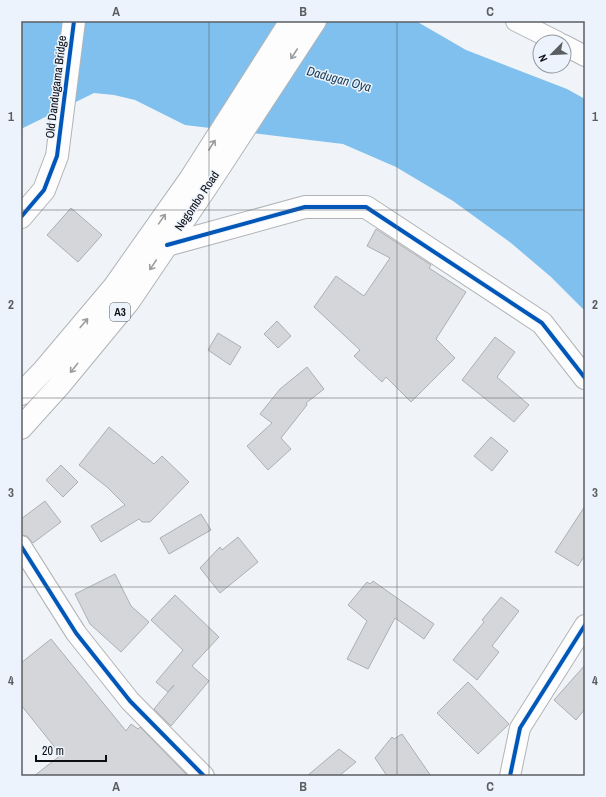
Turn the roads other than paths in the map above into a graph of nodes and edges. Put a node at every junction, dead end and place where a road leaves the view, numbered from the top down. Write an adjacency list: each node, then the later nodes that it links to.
1 (74, 21): 9 (main road, Old Dandugama Bridge)
2 (291, 21): 8 (main road, Negombo Road / A3, one-way to 2)
3 (315, 21): 8 (main road, Negombo Road / A3, one-way to 8)
4 (516, 21): 5 (street)
5 (542, 34)
6 (572, 49): 7 (street)
7 (585, 56)
8 (199, 182): 10 (main road, Negombo Road / A3); 12 (main road, Negombo Road / A3, one-way to 8)
9 (21, 217)
10 (167, 245): 11 (main road); 13 (main road, Negombo Road / A3, one-way to 13)
11 (585, 378)
12 (21, 394)
13 (21, 428)
14 (21, 546): 16 (street)
15 (585, 625): 17 (street)
16 (204, 776)
17 (510, 776)

